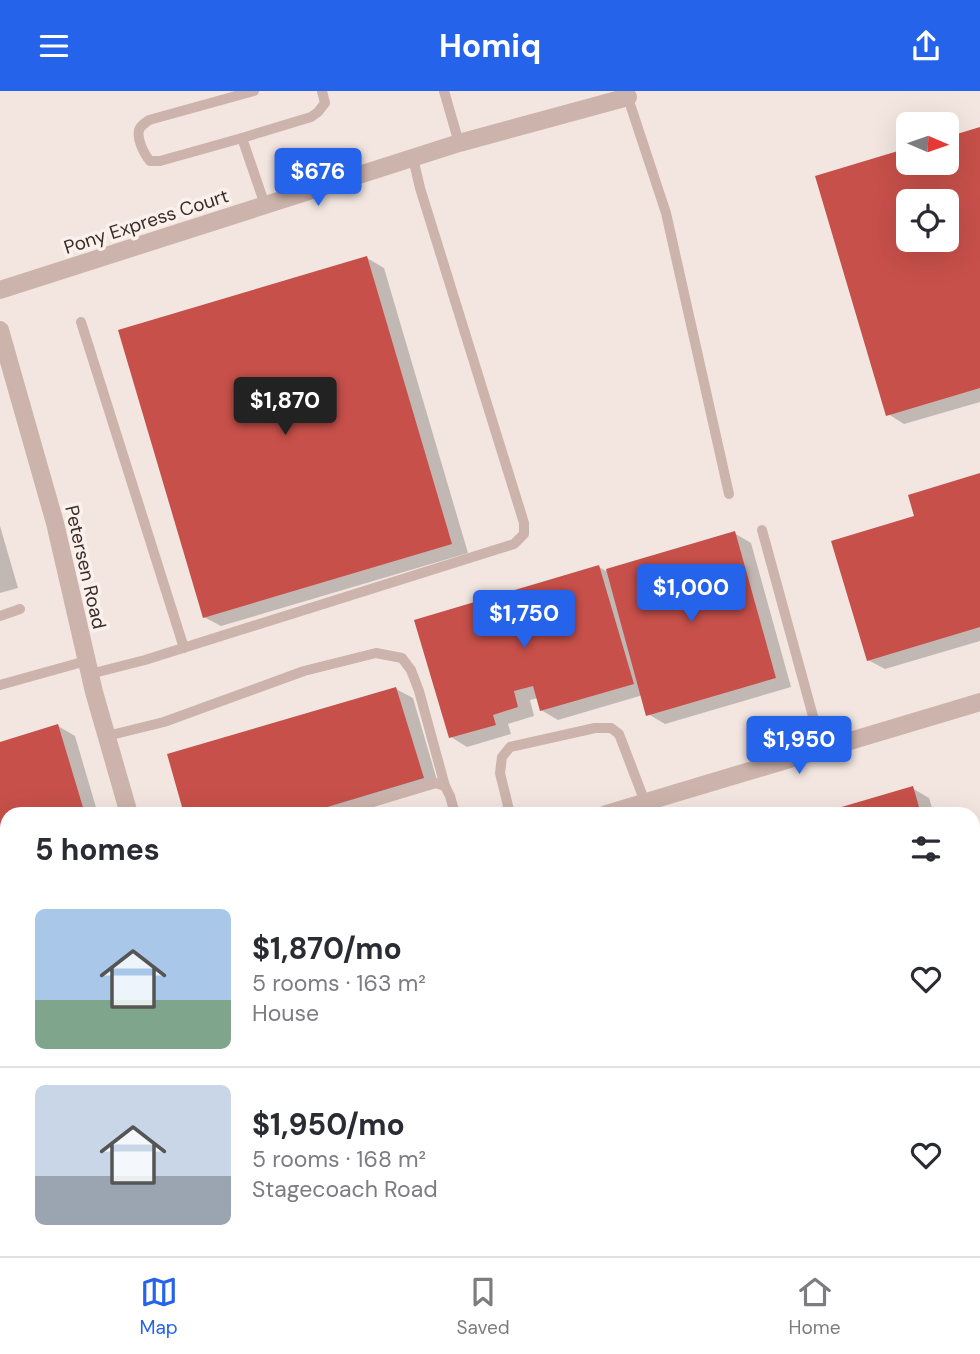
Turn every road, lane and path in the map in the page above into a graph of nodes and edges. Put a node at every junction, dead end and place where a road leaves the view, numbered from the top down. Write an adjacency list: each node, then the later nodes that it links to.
1 (254, 91): 5 (lane)
2 (322, 91): 5 (lane)
3 (444, 91): 6 (lane)
4 (627, 94): 6 (street, Pony Express Court); 12 (lane)
5 (242, 138): 8 (lane)
6 (459, 143): 7 (street, Pony Express Court)
7 (413, 158): 8 (street, Pony Express Court); 16 (lane)
8 (265, 205): 9 (street, Pony Express Court)
9 (0, 291)
10 (82, 322): 16 (lane)
11 (0, 330): 17 (street, Petersen Road)
12 (729, 494)
13 (762, 530): 21 (lane)
14 (20, 609): 15 (lane)
15 (0, 615)
16 (184, 648): 17 (lane)
17 (88, 667): 18 (lane); 20 (street, Petersen Road)
18 (0, 685)
19 (980, 702): 21 (street)
20 (107, 736): 22 (lane); 24 (street, Petersen Road)
21 (822, 749): 23 (street)
22 (445, 786): 25 (lane); 26 (lane)
23 (653, 805): 27 (lane)
24 (127, 807)
25 (354, 807)
26 (453, 807)
27 (508, 807)

